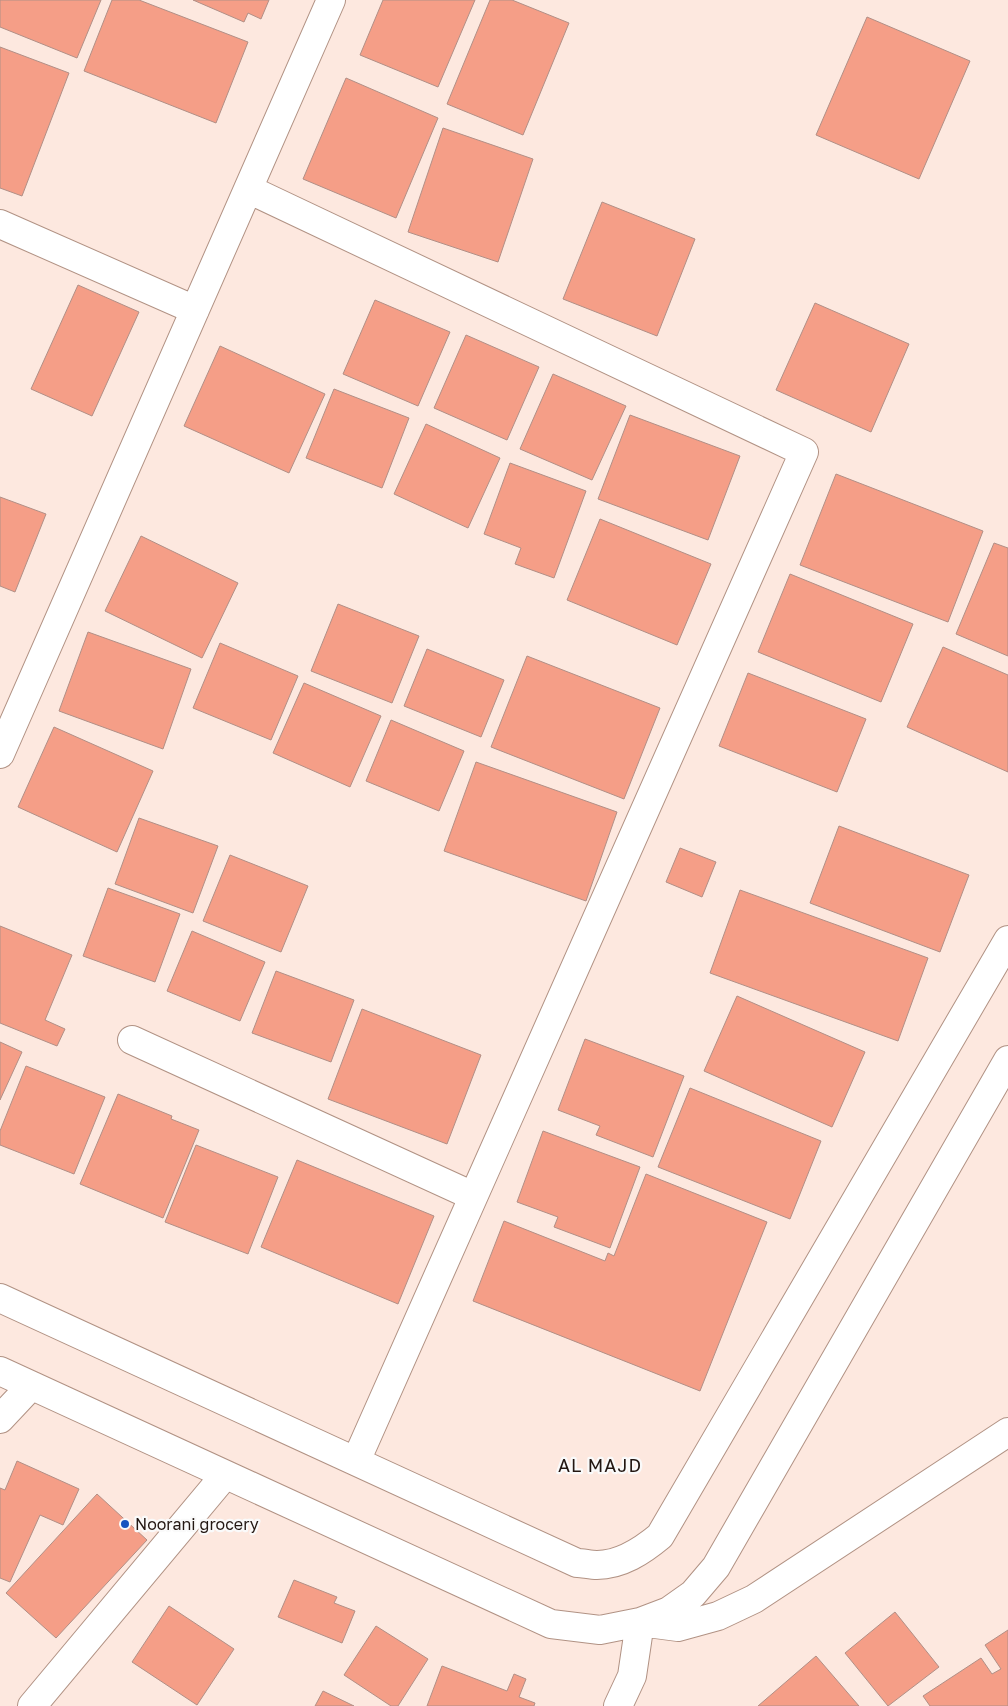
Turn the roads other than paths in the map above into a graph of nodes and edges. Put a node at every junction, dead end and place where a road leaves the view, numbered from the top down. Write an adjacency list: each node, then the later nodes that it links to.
1 (331, 0): 2 (street)
2 (248, 189): 4 (street); 9 (street)
3 (0, 224): 4 (street)
4 (195, 310): 5 (street)
5 (0, 754)
6 (1008, 940): 15 (street)
7 (132, 1040): 9 (street)
8 (1008, 1060): 17 (street)
9 (473, 1196): 15 (street)
10 (0, 1298): 15 (street)
11 (0, 1372): 12 (street)
12 (31, 1386): 13 (street); 16 (street)
13 (0, 1419)
14 (1008, 1432): 17 (street)
15 (356, 1461)
16 (225, 1475): 17 (street); 18 (street)
17 (640, 1622): 19 (street)
18 (32, 1706)
19 (618, 1706)

